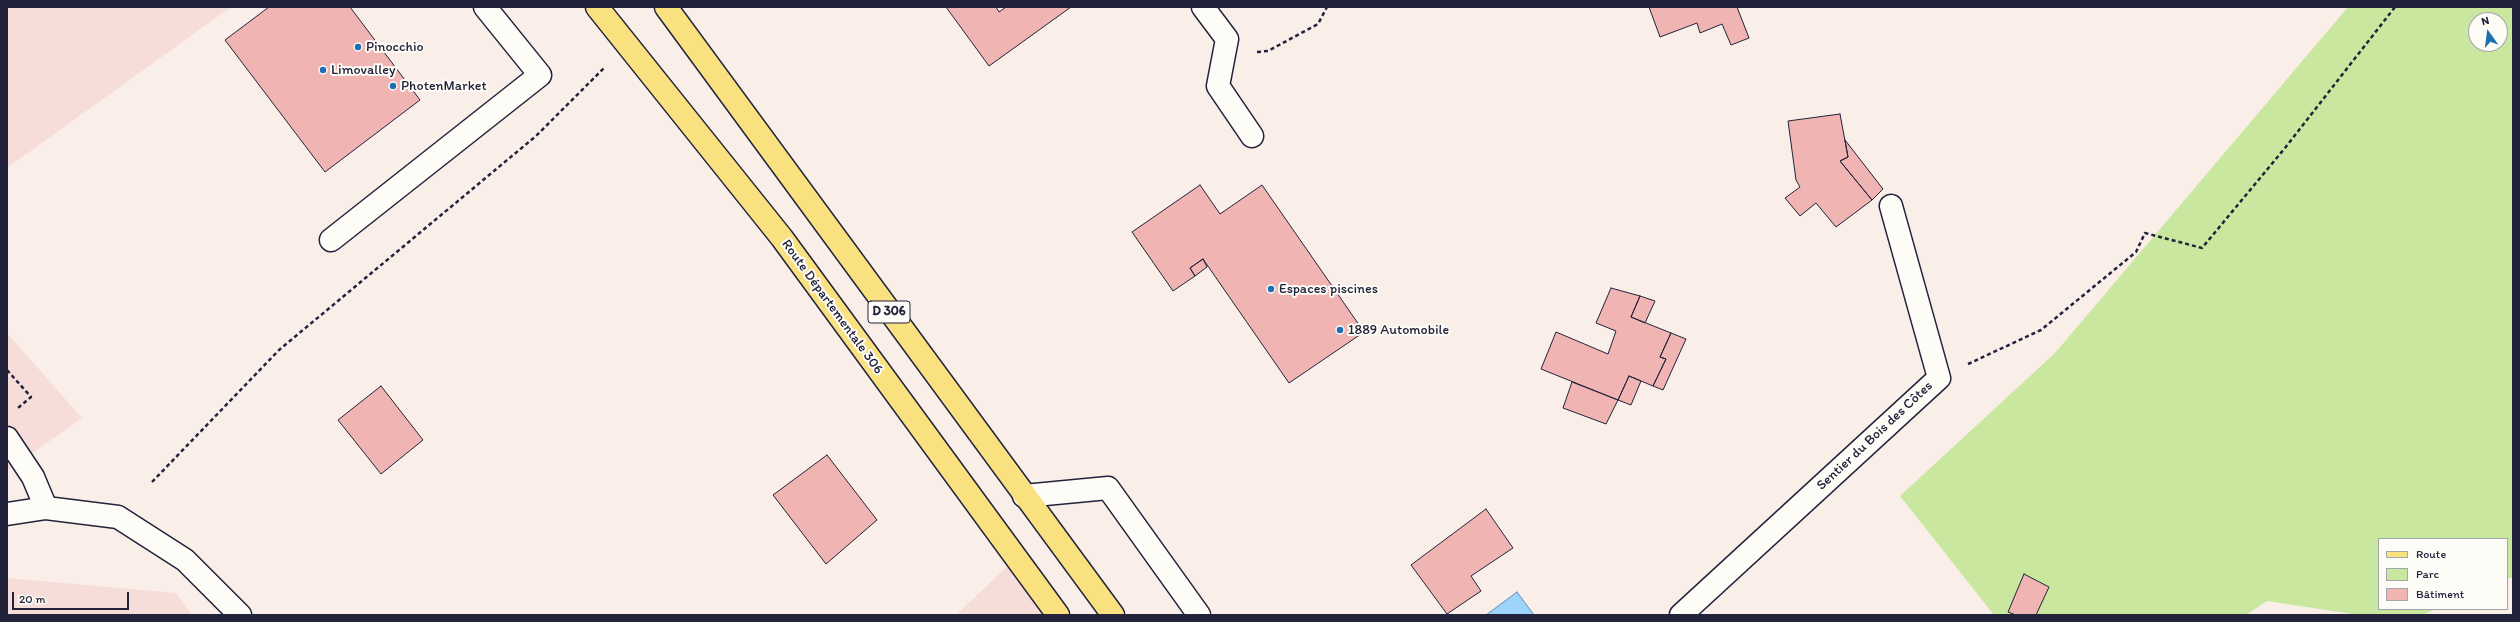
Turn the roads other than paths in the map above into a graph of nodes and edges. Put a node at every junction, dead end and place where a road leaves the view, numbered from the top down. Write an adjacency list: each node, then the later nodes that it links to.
1 (485, 7): 7 (street)
2 (597, 7): 13 (main road, Route Départementale 306 / D 306)
3 (666, 7): 9 (main road, D 306)
4 (1203, 7): 5 (street)
5 (1252, 136)
6 (1891, 206): 16 (street, Sentier du Bois des Côtes)
7 (331, 240)
8 (7, 438): 10 (street)
9 (1024, 496): 14 (main road, D 306); 15 (street)
10 (46, 508): 11 (street); 12 (street)
11 (7, 514)
12 (240, 615)
13 (1058, 615)
14 (1113, 615)
15 (1199, 615)
16 (1681, 615)

